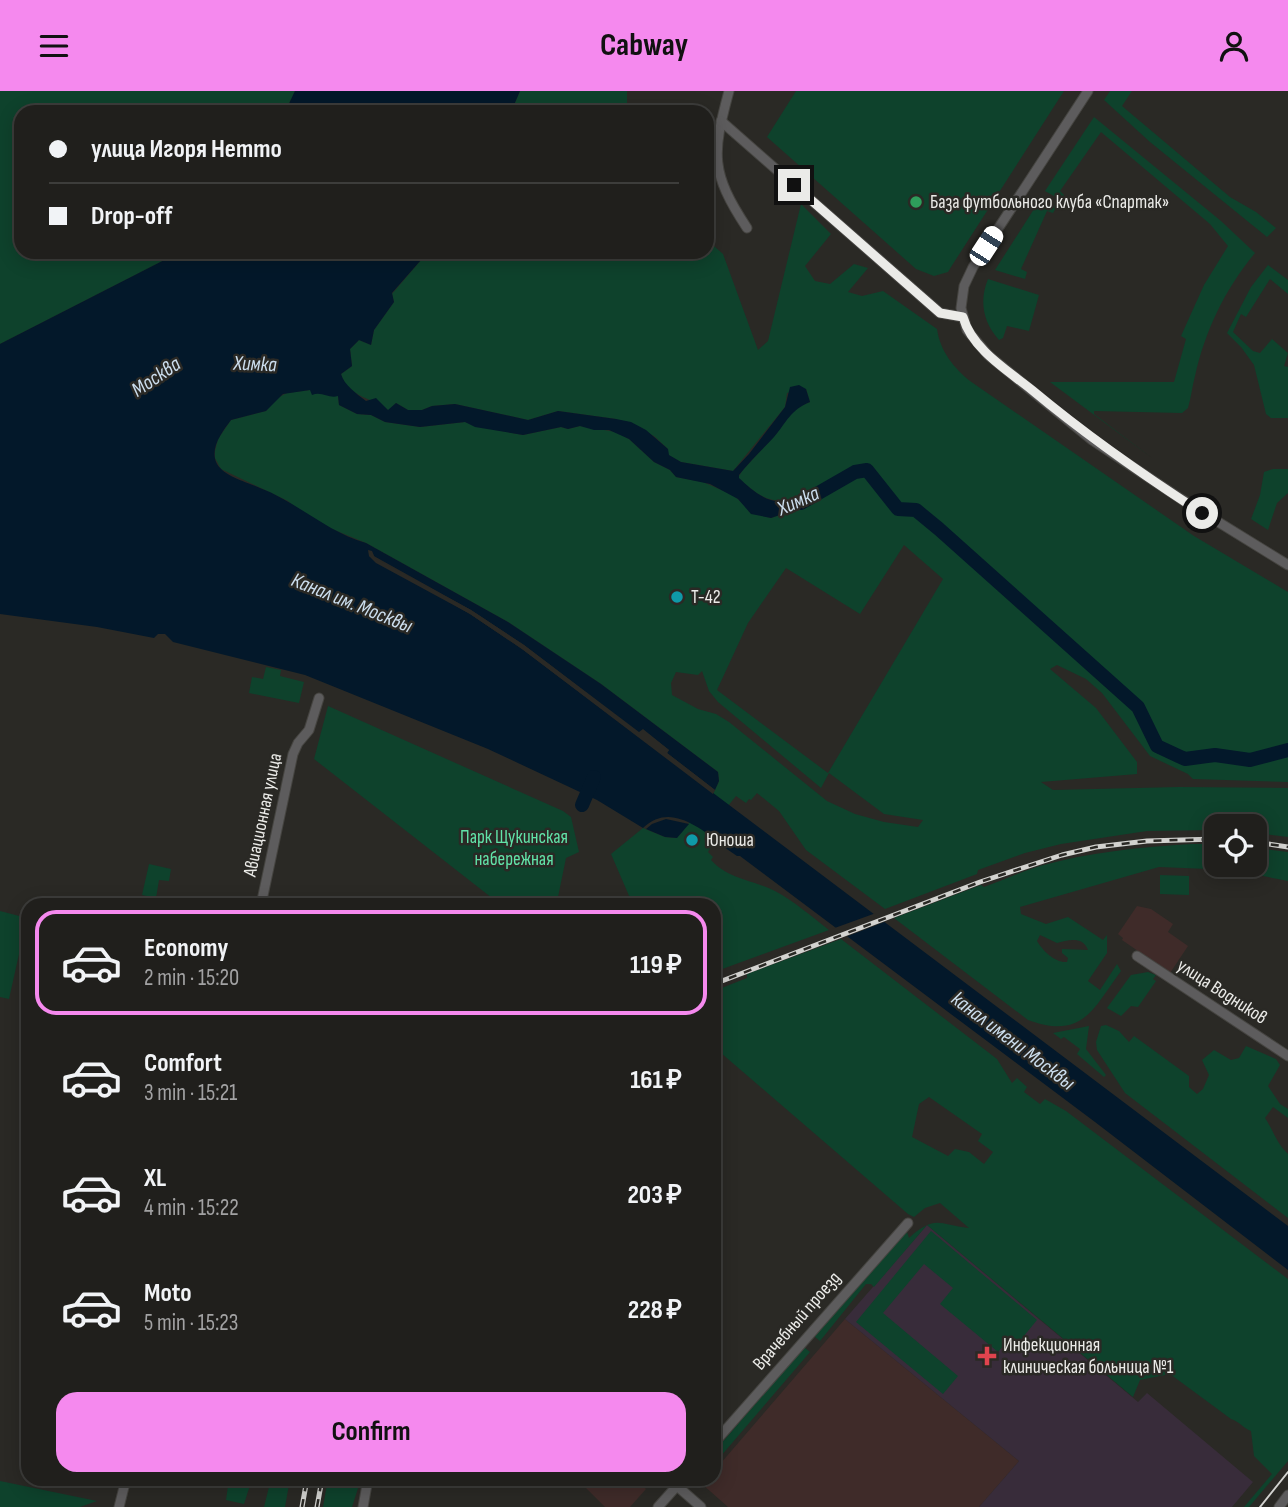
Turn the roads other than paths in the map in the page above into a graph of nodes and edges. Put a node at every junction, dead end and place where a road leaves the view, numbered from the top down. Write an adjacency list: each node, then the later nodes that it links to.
1 (729, 91): 3 (street)
2 (1088, 91): 5 (street)
3 (721, 121): 4 (street); 5 (street)
4 (747, 228)
5 (963, 317): 6 (street)
6 (1288, 565)
7 (319, 698): 8 (street, Авиационная улица)
8 (262, 898)
9 (1137, 956): 10 (street, улица Водников)
10 (1288, 1056)
11 (908, 1223): 12 (street, Врачебный проезд)
12 (721, 1435)
13 (125, 1486): 18 (street)
14 (367, 1486): 19 (street)
15 (673, 1486): 20 (street)
16 (681, 1486): 21 (street)
17 (1288, 1495): 22 (street)
18 (121, 1506)
19 (363, 1507)
20 (659, 1507)
21 (701, 1507)
22 (1279, 1507)

